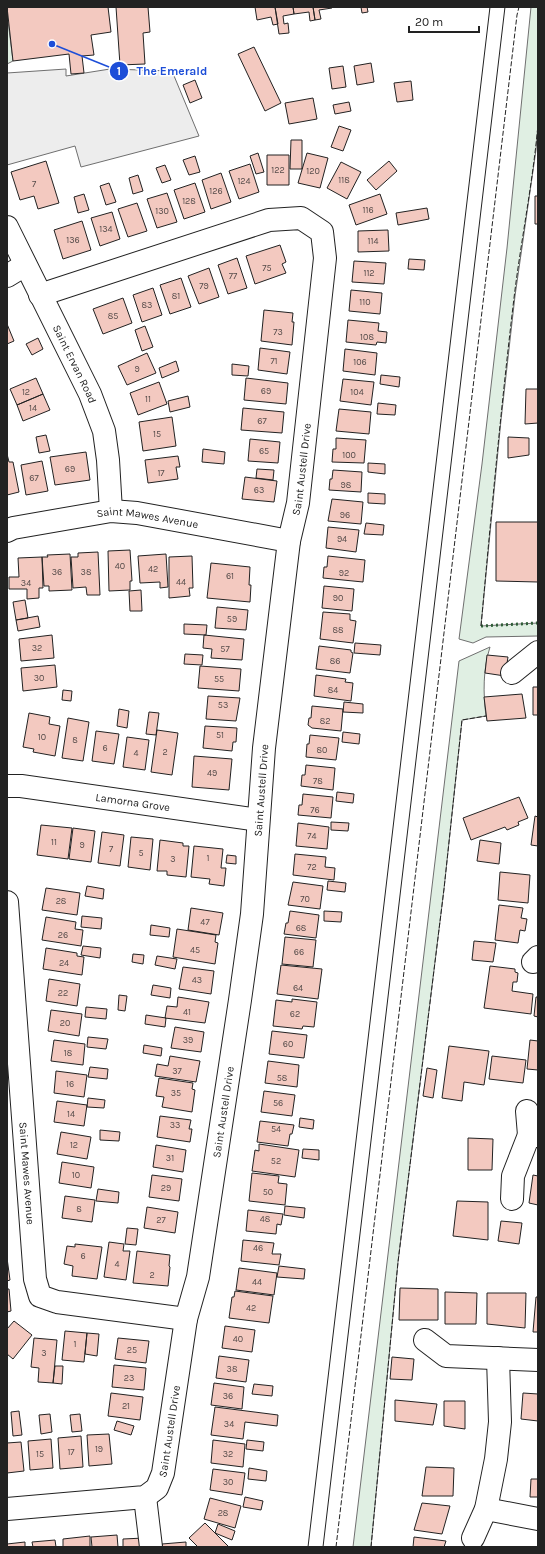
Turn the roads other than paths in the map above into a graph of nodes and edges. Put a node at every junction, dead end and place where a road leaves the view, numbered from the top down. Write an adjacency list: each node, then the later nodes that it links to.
1 (7, 228): 2 (street, Saint Ervan Road)
2 (16, 270): 3 (street, Saint Ervan Road)
3 (40, 295): 4 (street, Saint Ervan Road); 6 (street, Saint Austell Drive)
4 (111, 511): 5 (street, Saint Mawes Avenue); 6 (street, Saint Mawes Avenue)
5 (7, 531)
6 (289, 541): 10 (street, Saint Austell Drive)
7 (538, 652): 8 (street)
8 (512, 673)
9 (7, 786): 10 (street, Lamorna Grove)
10 (258, 820): 15 (street, Saint Austell Drive)
11 (7, 902): 15 (street, Saint Mawes Avenue)
12 (527, 1111): 13 (street)
13 (533, 1135): 14 (street)
14 (512, 1200)
15 (186, 1319): 19 (street, Saint Austell Drive)
16 (425, 1340): 17 (street)
17 (498, 1358): 18 (street); 21 (street)
18 (538, 1360)
19 (146, 1498): 20 (street); 24 (street)
20 (7, 1509)
21 (486, 1509): 22 (street); 23 (street)
22 (538, 1519)
23 (473, 1538)
24 (151, 1547)

